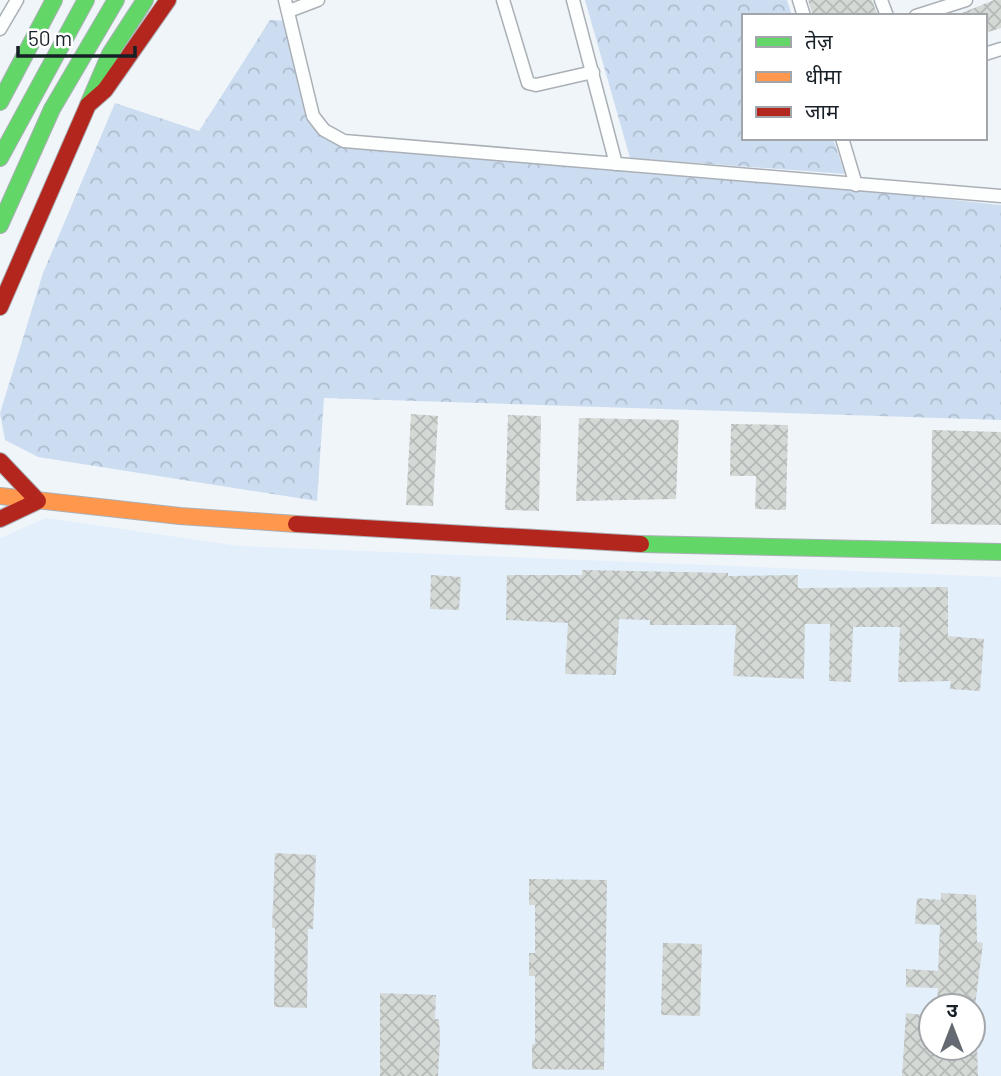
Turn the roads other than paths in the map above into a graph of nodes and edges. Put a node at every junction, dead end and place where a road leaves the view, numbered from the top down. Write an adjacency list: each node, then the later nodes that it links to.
1 (17, 0): 14 (street)
2 (54, 0): 16 (main road)
3 (86, 0): 19 (main road)
4 (116, 0): 23 (main road)
5 (145, 0): 17 (main road)
6 (168, 0): 17 (main road)
7 (318, 0): 12 (street)
8 (503, 0): 15 (street)
9 (573, 0): 15 (street)
10 (966, 0): 11 (street)
11 (935, 4): 13 (street)
12 (287, 6): 20 (street)
13 (919, 14)
14 (0, 29)
15 (593, 72): 20 (street)
16 (0, 102)
17 (88, 105): 24 (main road)
18 (843, 140): 21 (street)
19 (0, 158)
20 (617, 164): 21 (street)
21 (856, 185): 22 (street)
22 (1001, 196)
23 (0, 225)
24 (0, 307)
25 (0, 461): 27 (main road)
26 (0, 496): 27 (main road)
27 (38, 500): 28 (main road); 29 (main road)
28 (0, 519)
29 (1001, 552)

